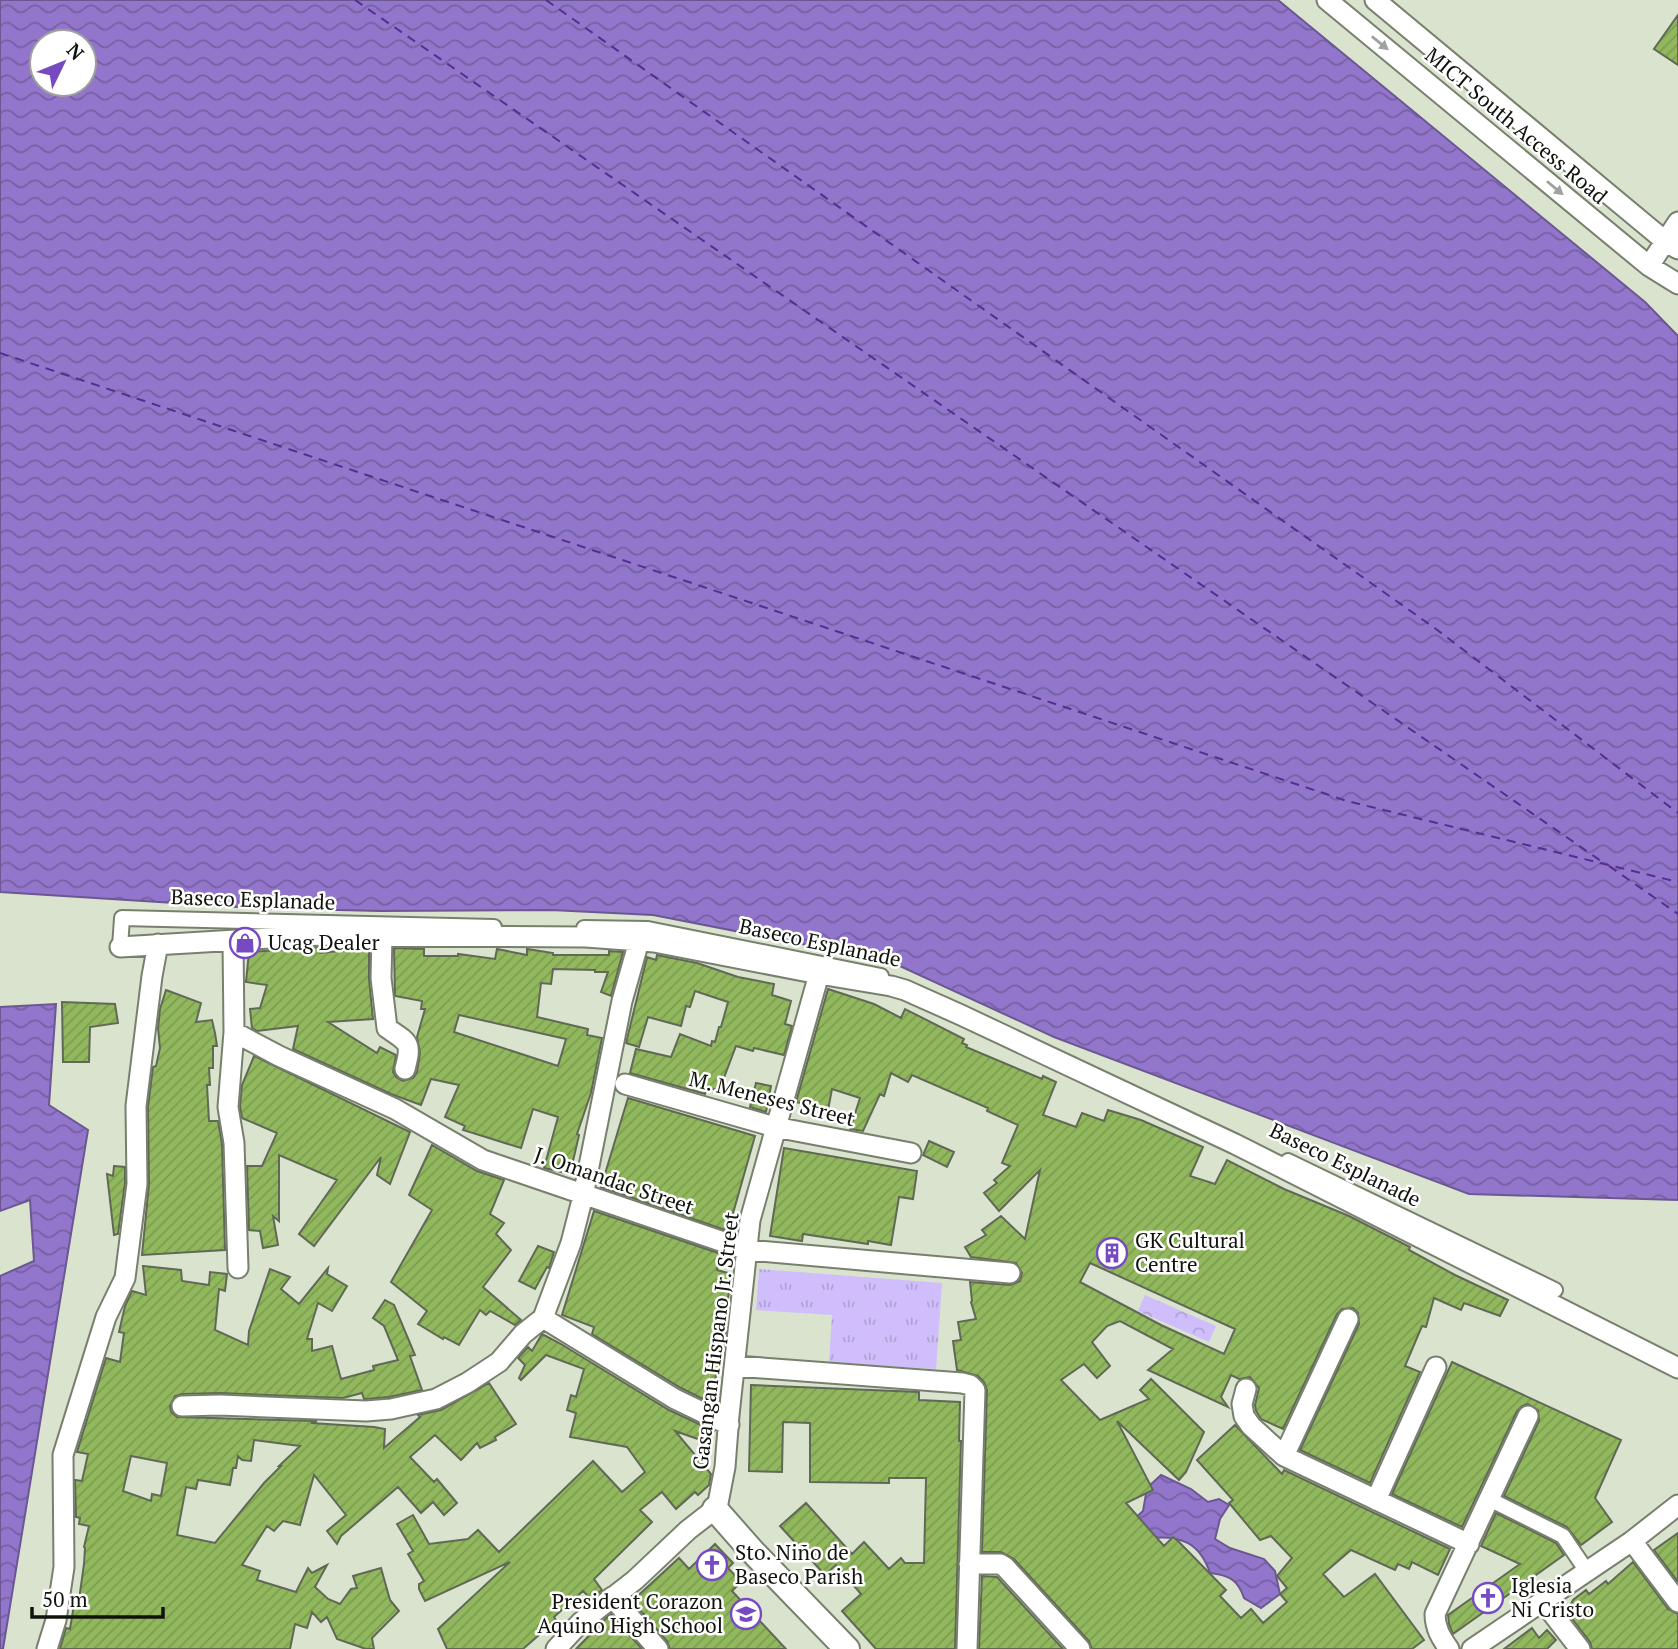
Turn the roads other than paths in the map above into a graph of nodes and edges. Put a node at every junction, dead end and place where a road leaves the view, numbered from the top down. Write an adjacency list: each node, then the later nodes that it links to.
1 (1327, 0): 5 (street, MICT South Access Road, one-way to 5)
2 (1376, 0): 4 (street, MICT South Access Road)
3 (1678, 222): 4 (street)
4 (1672, 245): 5 (street)
5 (1649, 266): 6 (street, MICT South Access Road)
6 (1678, 284)
7 (382, 936): 8 (street); 9 (street); 14 (street)
8 (233, 941): 10 (street); 13 (street)
9 (639, 941): 12 (street); 18 (street)
10 (158, 944): 11 (street); 44 (street)
11 (120, 947): 22 (street, Baseco Esplanade)
12 (819, 974): 16 (street, Gasangan Hispano Jr. Street); 27 (street)
13 (234, 1032): 18 (street, J. Omandac Street); 20 (street)
14 (405, 1069)
15 (625, 1084): 16 (street, M. Meneses Street)
16 (775, 1127): 17 (street, M. Meneses Street); 19 (street, Gasangan Hispano Jr. Street)
17 (911, 1153)
18 (583, 1196): 19 (street, J. Omandac Street); 23 (street)
19 (747, 1250): 21 (street, J. Omandac Street); 25 (street, Gasangan Hispano Jr. Street)
20 (238, 1268)
21 (1010, 1273)
22 (1555, 1290)
23 (543, 1318): 29 (street); 31 (street)
24 (1348, 1319): 32 (street)
25 (736, 1366): 31 (street, Gasangan Hispano Jr. Street); 39 (street)
26 (1436, 1367): 34 (street)
27 (1678, 1368)
28 (1246, 1388): 32 (street)
29 (182, 1406)
30 (1528, 1416): 33 (street)
31 (729, 1426): 36 (street, Gasangan Hispano Jr. Street)
32 (1284, 1456): 34 (street)
33 (1489, 1499): 38 (street); 40 (street)
34 (1377, 1500): 38 (street)
35 (1678, 1505): 37 (street)
36 (715, 1509): 41 (street); 47 (street)
37 (1632, 1541): 40 (street); 43 (street)
38 (1469, 1544): 50 (street)
39 (969, 1564): 48 (street); 49 (street)
40 (1586, 1570): 42 (street)
41 (611, 1597): 45 (street); 46 (street)
42 (1542, 1600): 51 (street); 52 (street)
43 (1678, 1602)
44 (47, 1649)
45 (556, 1649)
46 (658, 1649)
47 (847, 1649)
48 (967, 1649)
49 (1080, 1649)
50 (1449, 1649)
51 (1472, 1649)
52 (1580, 1649)

